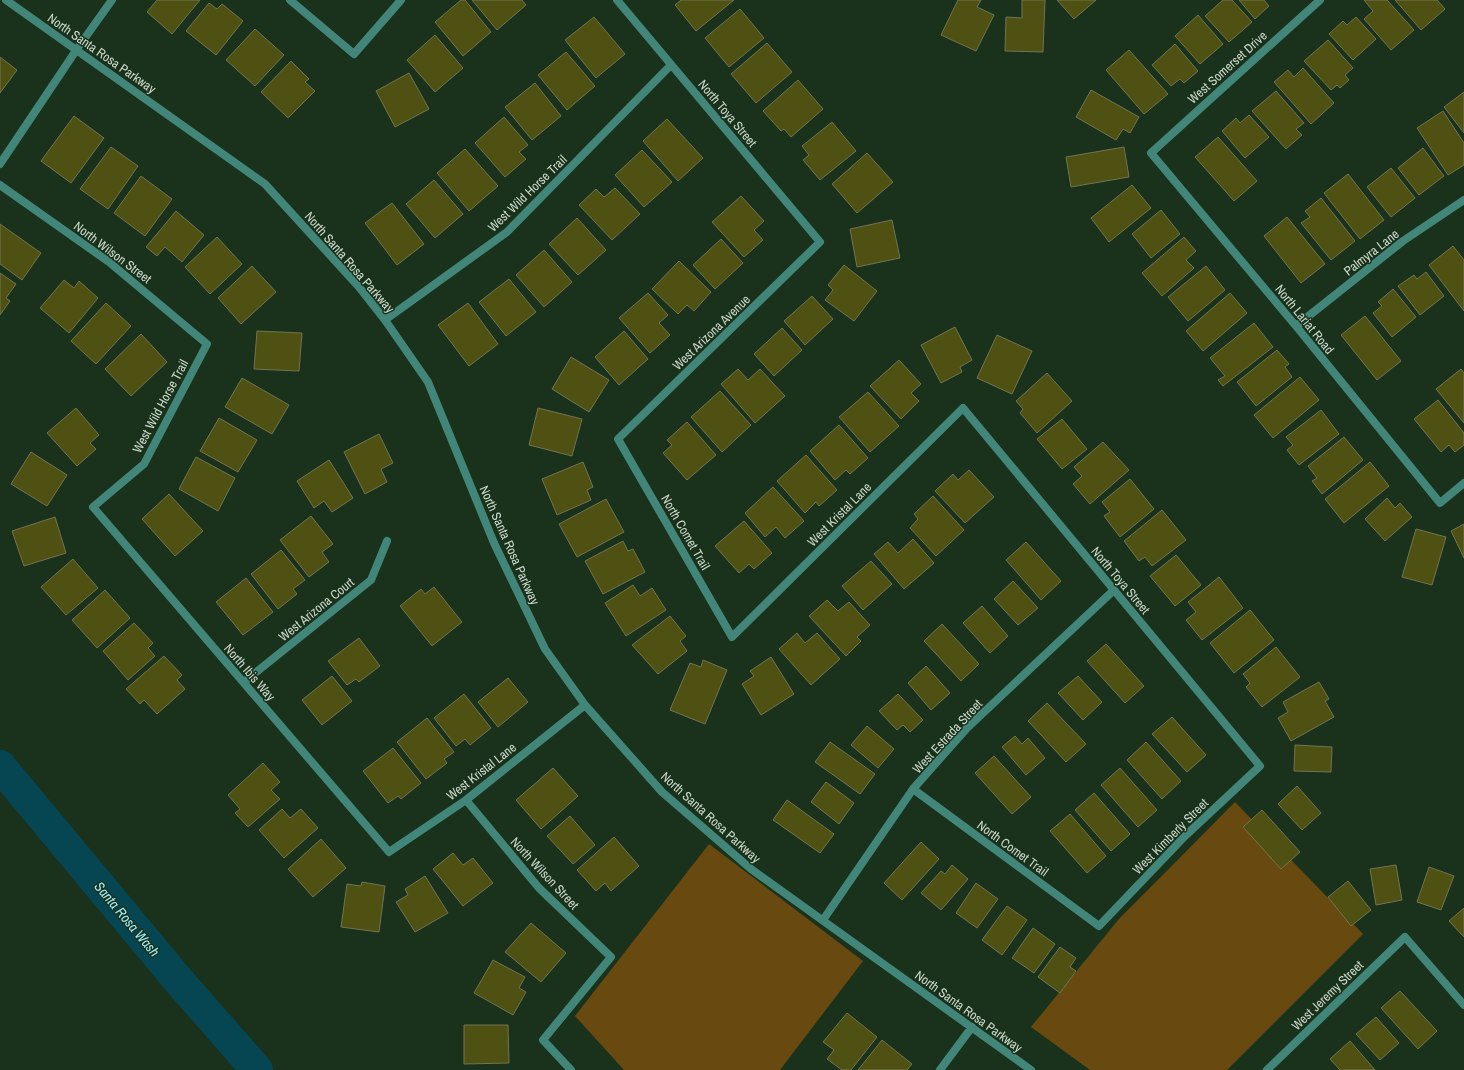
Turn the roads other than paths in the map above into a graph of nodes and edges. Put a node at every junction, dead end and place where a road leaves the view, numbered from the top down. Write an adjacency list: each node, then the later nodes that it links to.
1 (6, 0): 7 (street, North Santa Rosa Parkway)
2 (112, 0): 7 (street)
3 (290, 0): 4 (street)
4 (401, 0)
5 (617, 0): 8 (street, North Toya Street)
6 (1320, 0): 9 (street, West Somerset Drive)
7 (77, 49): 10 (street); 14 (street, North Santa Rosa Parkway)
8 (671, 65): 13 (street, North Toya Street); 14 (street, West Wild Horse Trail)
9 (1151, 153): 15 (street, North Lariat Road)
10 (0, 164)
11 (0, 185): 16 (street, North Wilson Street)
12 (1464, 200): 15 (street, Palmyra Lane)
13 (820, 242): 18 (street, West Arizona Avenue)
14 (385, 320): 25 (street, North Santa Rosa Parkway)
15 (1296, 326): 19 (street, North Lariat Road)
16 (207, 344): 20 (street, West Wild Horse Trail)
17 (963, 408): 22 (street, North Toya Street); 23 (street, West Kristal Lane)
18 (618, 439): 23 (street, North Comet Trail)
19 (1464, 483)
20 (93, 507): 24 (street, North Ibis Way)
21 (387, 541): 24 (street, West Arizona Court)
22 (1114, 590): 26 (street, North Toya Street); 27 (street, West Estrada Street)
23 (732, 637)
24 (244, 682): 29 (street, North Ibis Way)
25 (585, 705): 28 (street, West Kristal Lane); 30 (street, North Santa Rosa Parkway)
26 (1260, 766): 31 (street, West Kimberly Street)
27 (913, 790): 30 (street, West Estrada Street); 31 (street, North Comet Trail)
28 (466, 800): 29 (street, West Kristal Lane); 34 (street, North Wilson Street)
29 (389, 852)
30 (822, 920): 33 (street, North Santa Rosa Parkway)
31 (1099, 926)
32 (1464, 1005): 37 (street, West Jeremy Street)
33 (972, 1027): 35 (street); 36 (street, North Santa Rosa Parkway)
34 (571, 1070)
35 (940, 1070)
36 (1031, 1070)
37 (1267, 1070)

